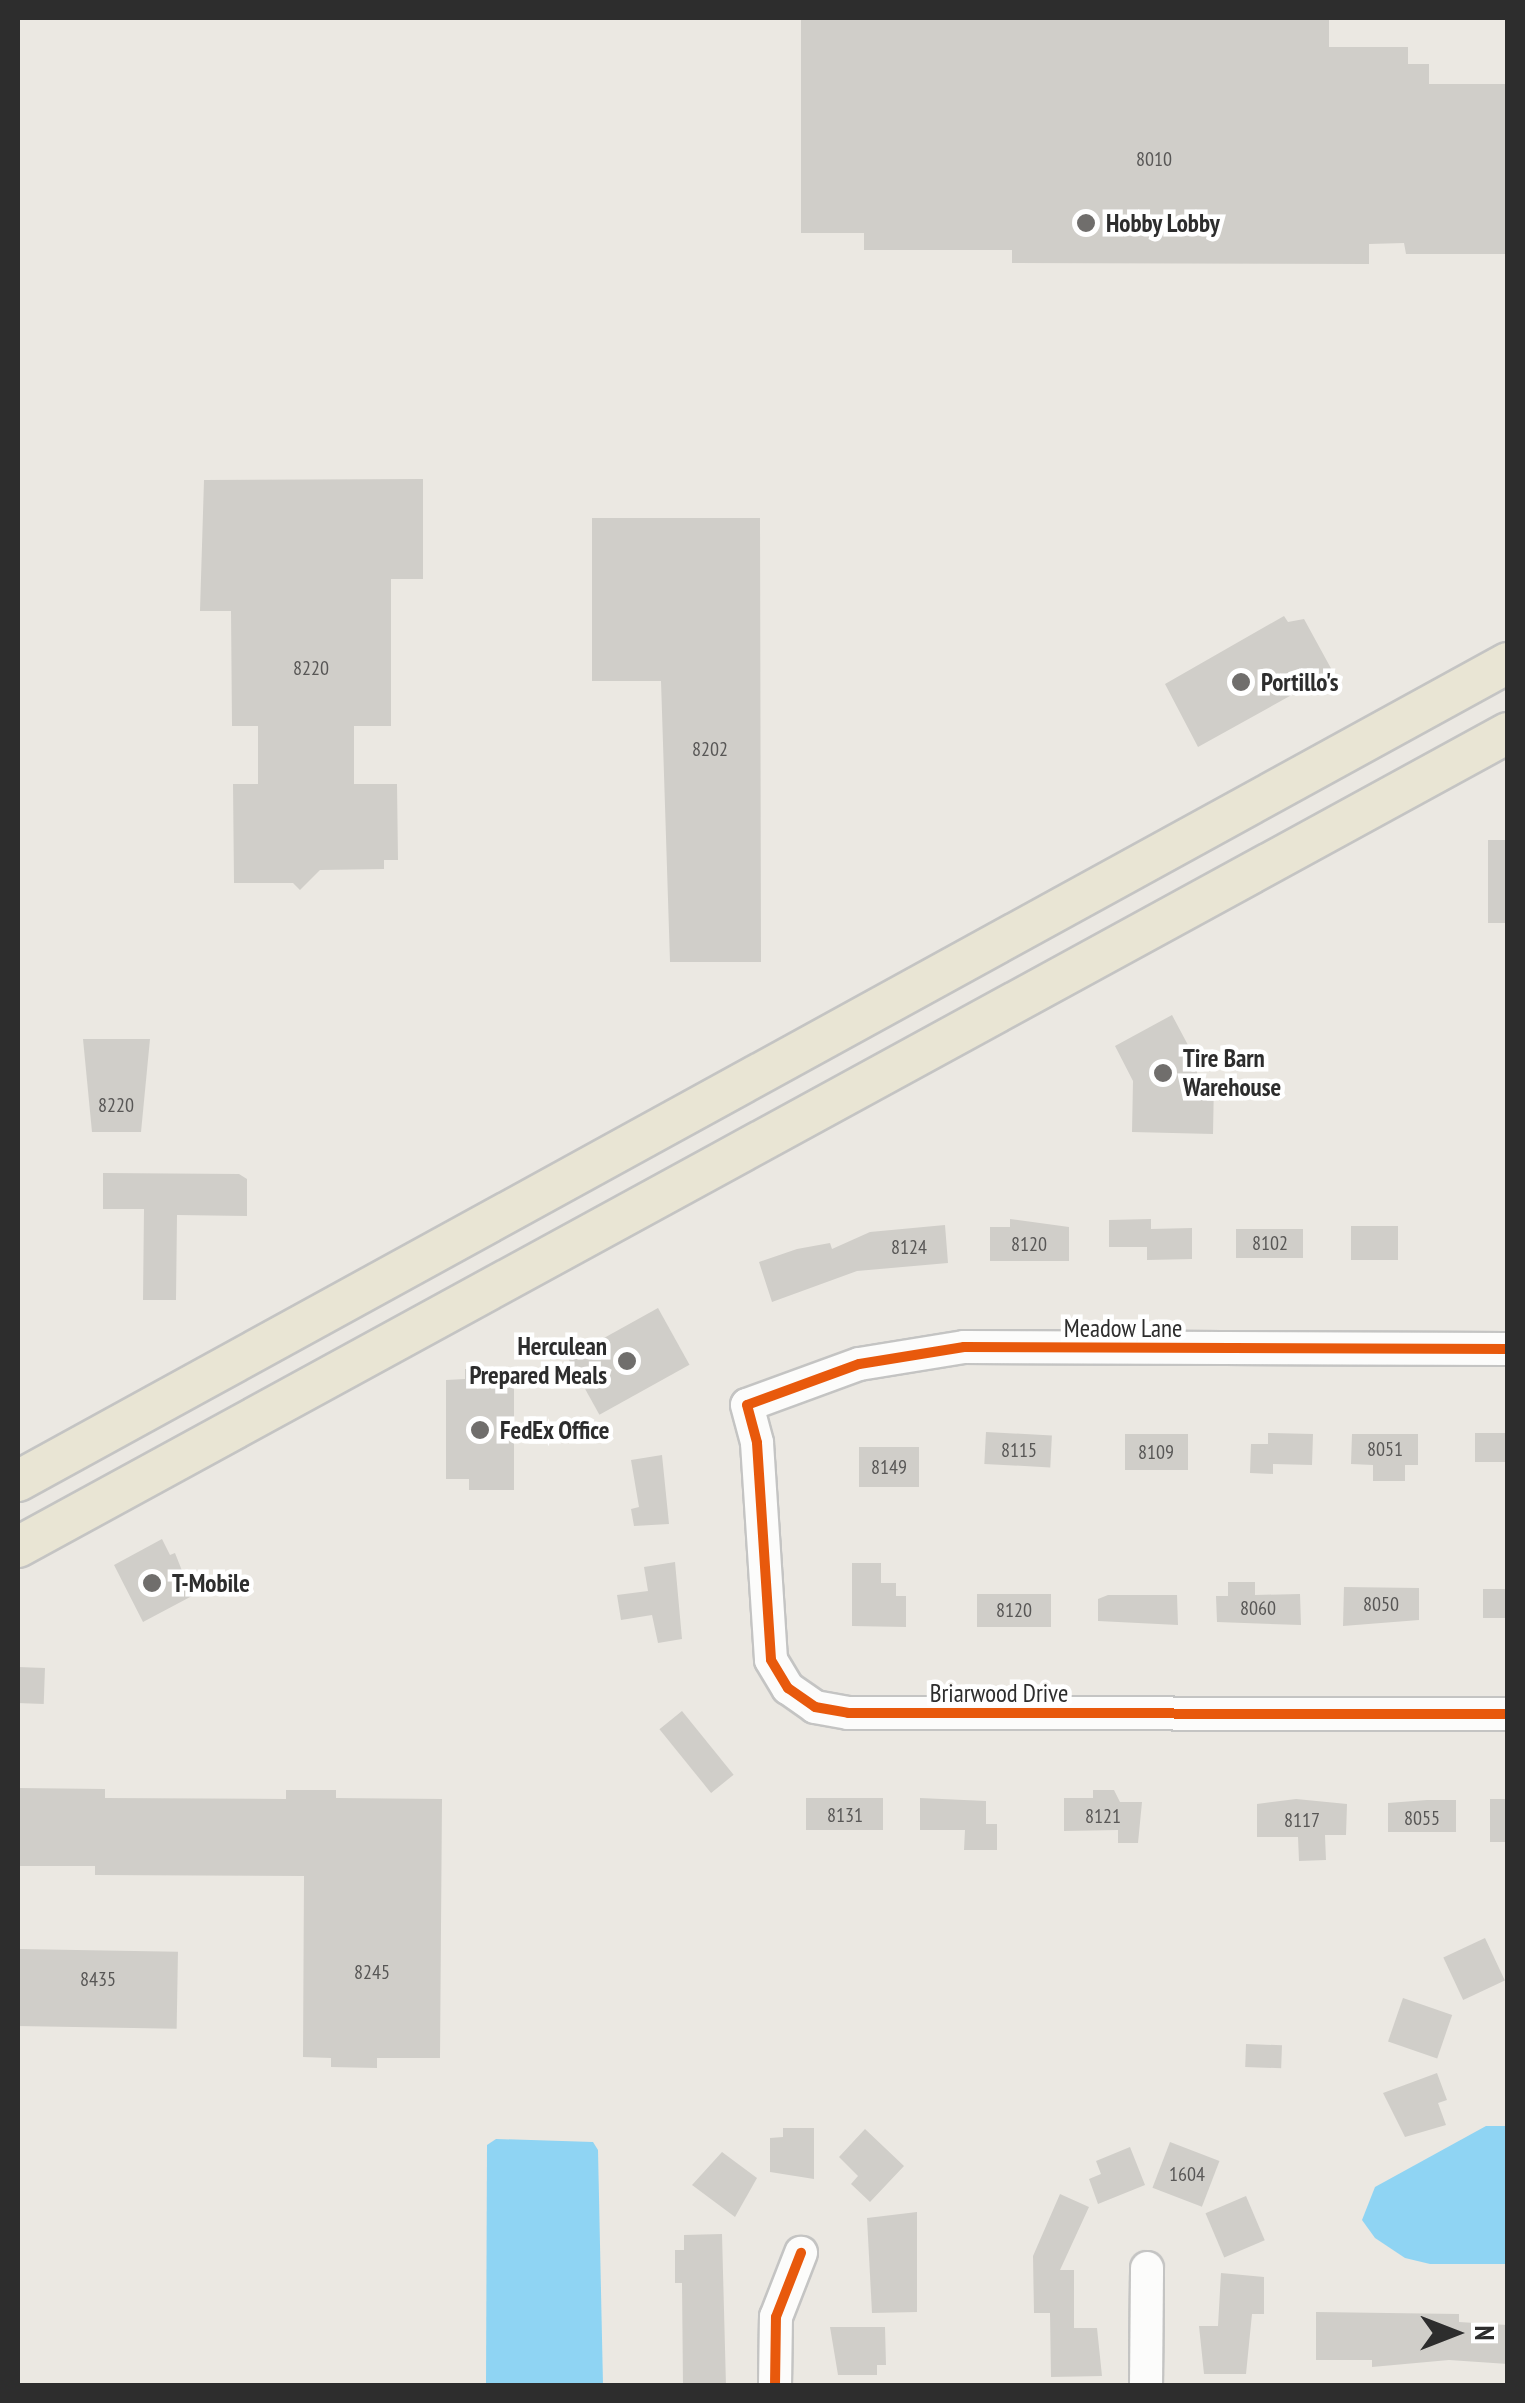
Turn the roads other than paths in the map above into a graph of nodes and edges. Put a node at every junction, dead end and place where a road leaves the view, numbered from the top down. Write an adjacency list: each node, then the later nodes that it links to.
1 (1508, 663): 5 (main road)
2 (1508, 733): 6 (main road)
3 (1508, 1349): 4 (street, Meadow Lane)
4 (748, 1405): 7 (street, Briarwood Drive)
5 (18, 1481)
6 (18, 1547)
7 (1508, 1714)
8 (801, 2252): 10 (street)
9 (1147, 2268): 11 (street)
10 (775, 2386)
11 (1146, 2386)

